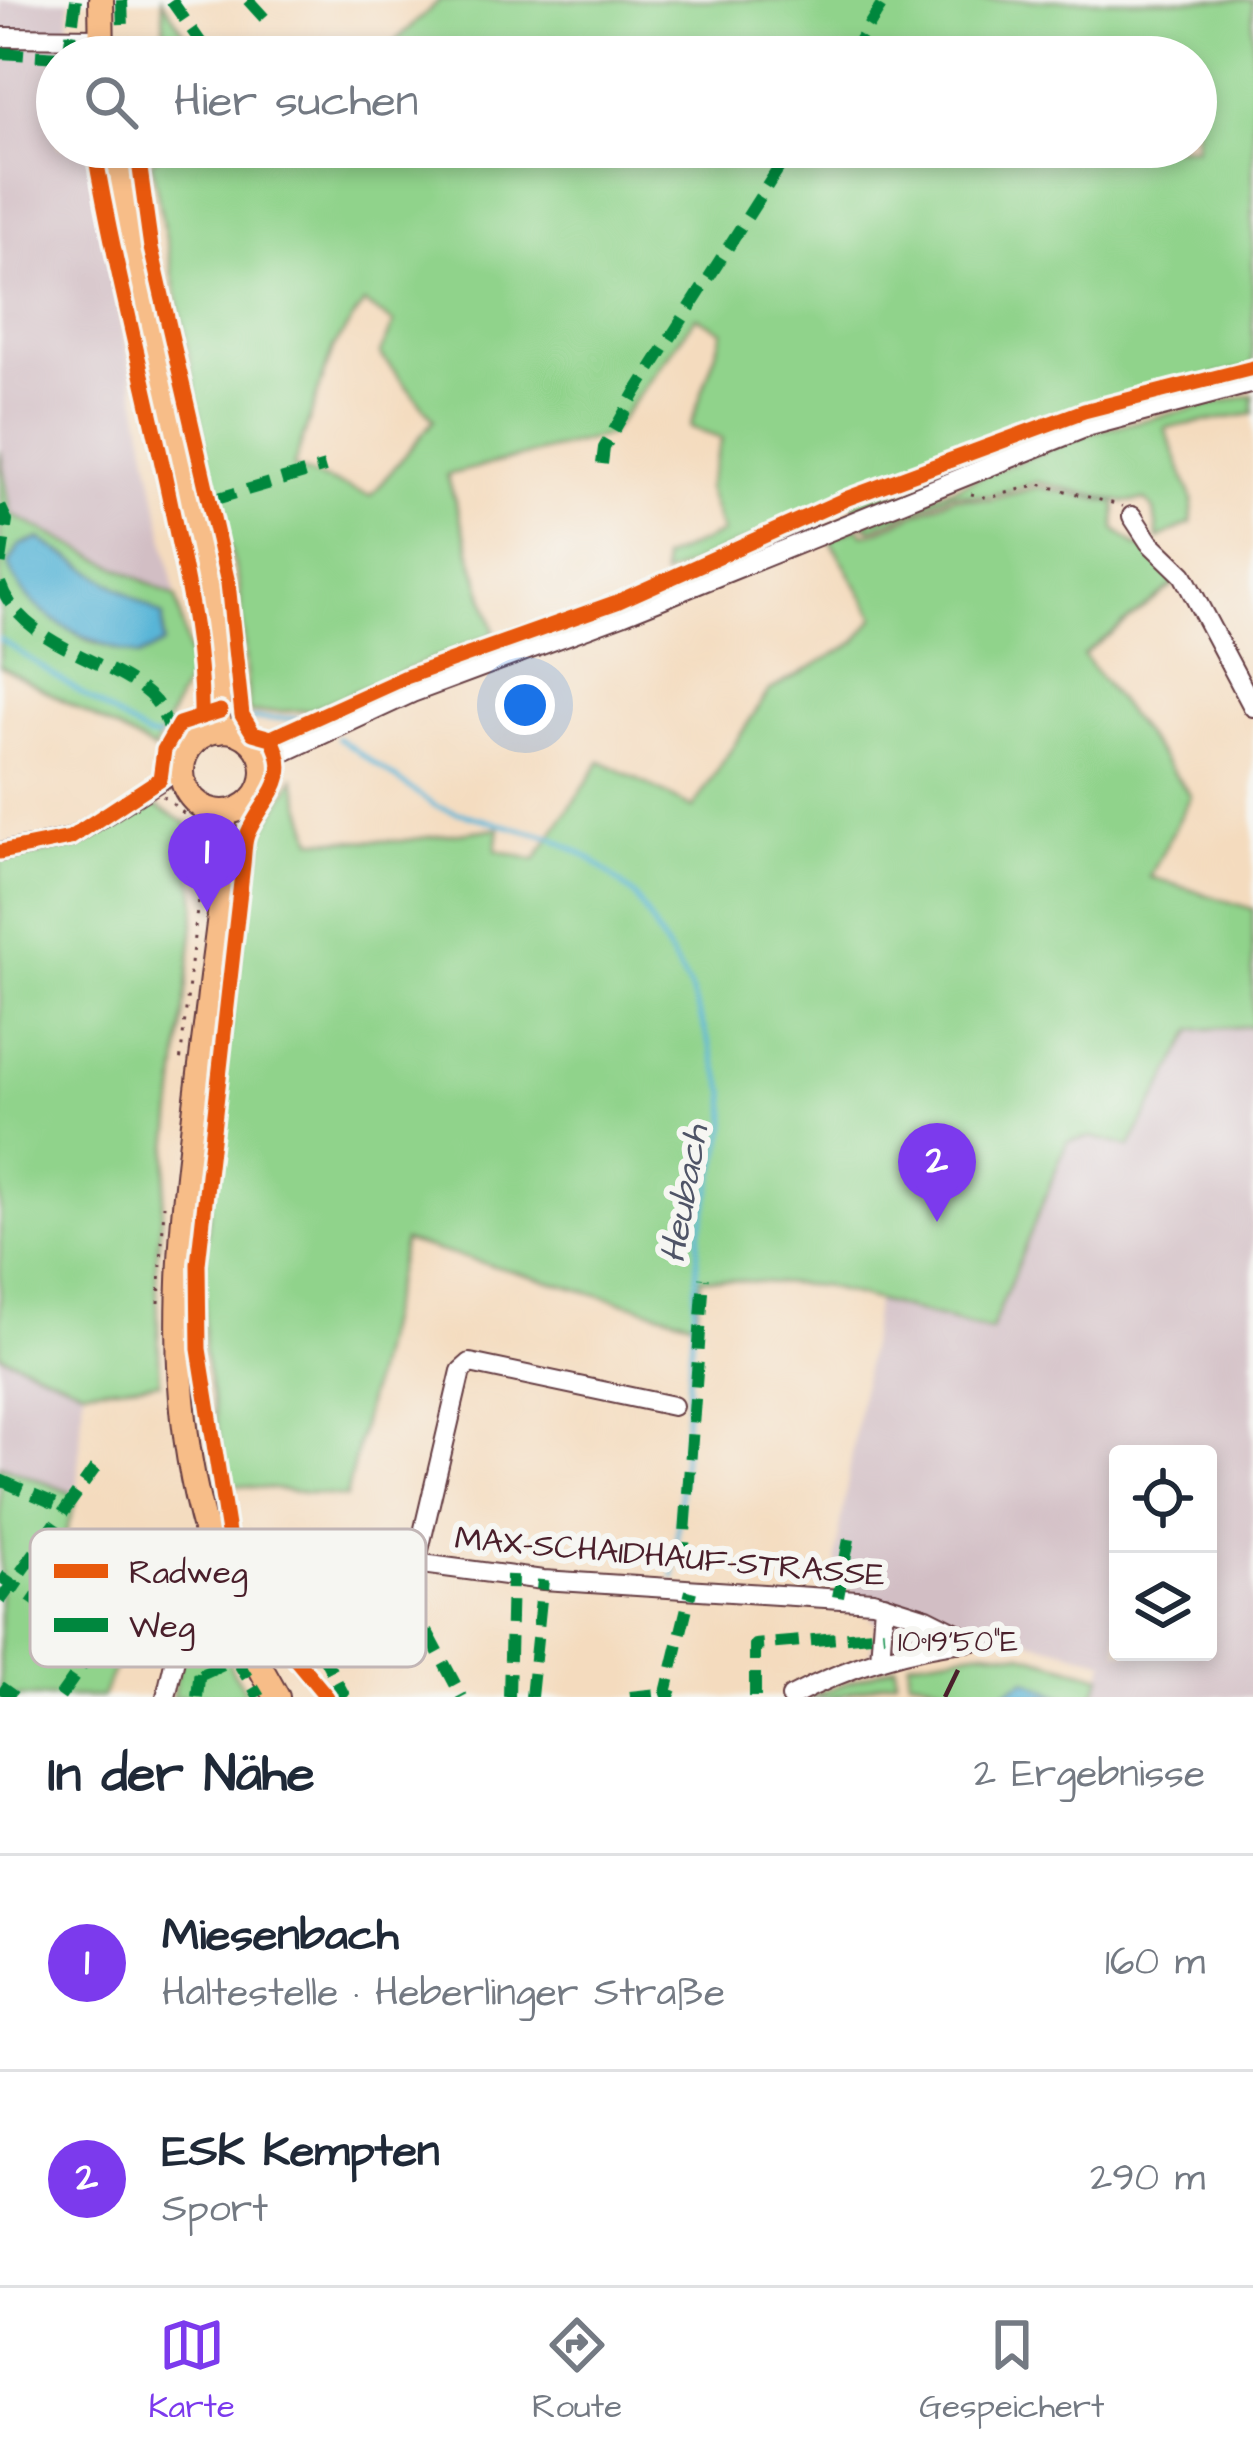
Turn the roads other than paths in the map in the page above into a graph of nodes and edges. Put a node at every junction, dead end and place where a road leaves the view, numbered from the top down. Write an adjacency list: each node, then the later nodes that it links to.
1 (100, 0): 2 (main road)
2 (101, 36)
3 (0, 37): 4 (street)
4 (36, 41)
5 (116, 168): 9 (main road)
6 (1253, 383): 10 (street)
7 (1132, 516): 8 (street)
8 (1253, 707)
9 (210, 723): 10 (main road); 11 (main road)
10 (270, 749): 12 (main road)
11 (171, 773): 12 (main road); 13 (street)
12 (225, 812): 15 (main road)
13 (0, 852)
14 (673, 1406): 16 (street)
15 (205, 1529)
16 (424, 1529)
17 (426, 1564): 18 (street, MAX-SCHAIDHAUF-STRASSE)
18 (884, 1604): 19 (street); 19 (street, MAX-SCHAIDHAUF-STRASSE)
19 (880, 1660): 24 (street)
20 (173, 1667): 22 (street)
21 (261, 1667): 23 (main road)
22 (166, 1697)
23 (278, 1697)
24 (790, 1697)

